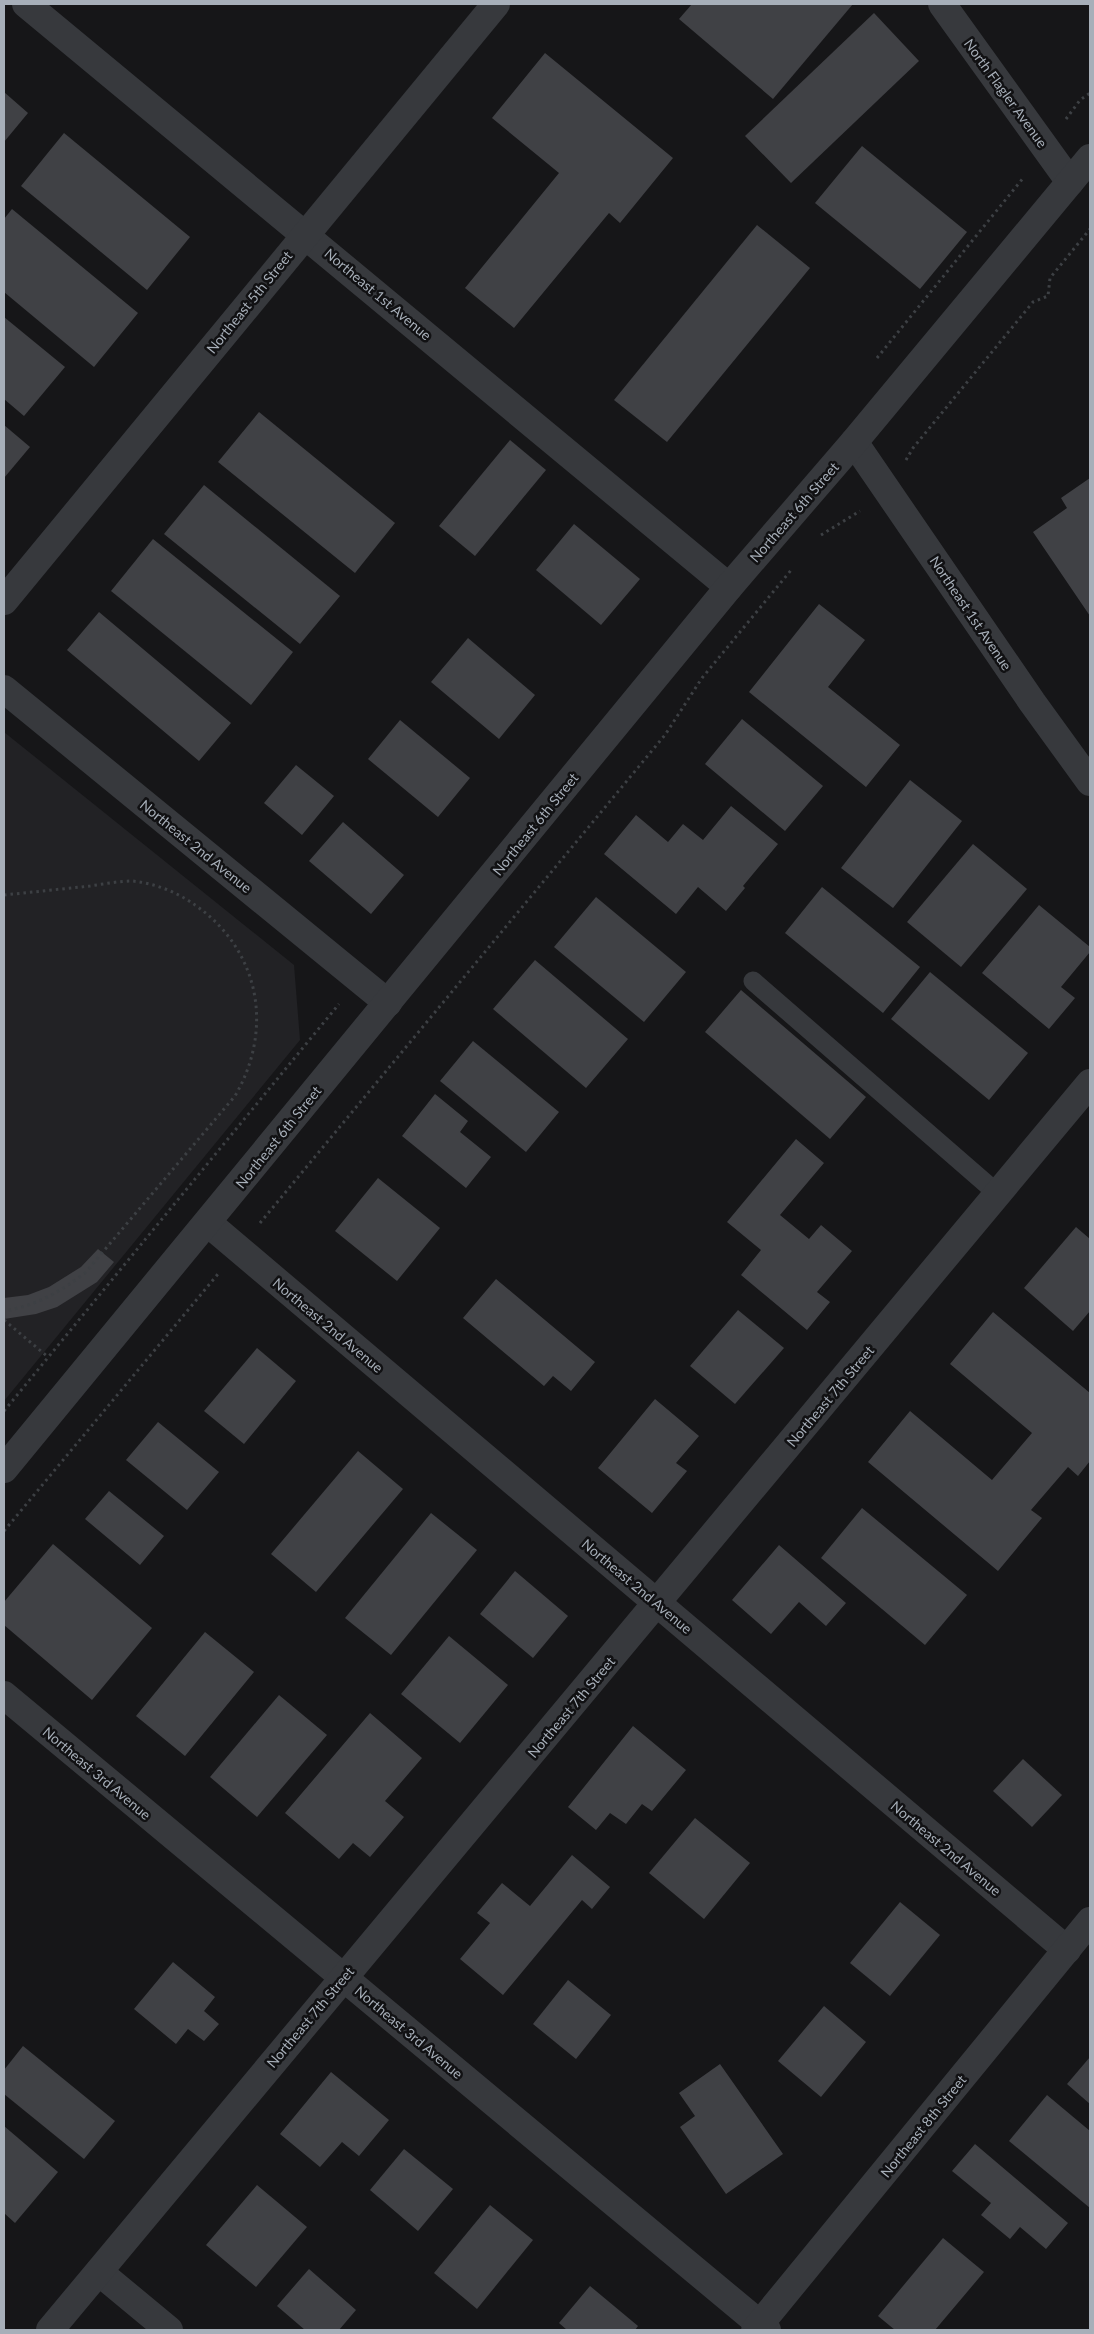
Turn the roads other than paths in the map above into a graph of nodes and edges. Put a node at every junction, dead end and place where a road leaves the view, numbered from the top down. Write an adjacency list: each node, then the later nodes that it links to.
1 (26, 4): 6 (street, Northeast 1st Avenue)
2 (496, 4): 6 (street, Northeast 5th Street)
3 (942, 4): 5 (street, North Flagler Avenue)
4 (1090, 158): 5 (street, Northeast 6th Street)
5 (1070, 182): 7 (street, Northeast 6th Street)
6 (305, 233): 8 (street, Northeast 1st Avenue); 9 (street, Northeast 5th Street)
7 (854, 442): 8 (street, Northeast 6th Street); 11 (street, Northeast 1st Avenue)
8 (729, 587): 13 (street, Northeast 6th Street)
9 (4, 601)
10 (4, 689): 13 (street, Northeast 2nd Avenue)
11 (1090, 782)
12 (753, 981): 15 (lane)
13 (388, 1002): 16 (street, Northeast 6th Street)
14 (1090, 1082): 15 (street, Northeast 7th Street)
15 (998, 1194): 18 (street, Northeast 7th Street)
16 (208, 1223): 17 (street, Northeast 6th Street); 18 (street, Northeast 2nd Avenue)
17 (4, 1469)
18 (657, 1604): 21 (street, Northeast 2nd Avenue); 22 (street, Northeast 7th Street)
19 (4, 1695): 22 (street, Northeast 3rd Avenue)
20 (1090, 1921): 21 (street, Northeast 8th Street)
21 (1067, 1950): 24 (street, Northeast 8th Street)
22 (343, 1977): 23 (street, Northeast 7th Street); 24 (street, Northeast 3rd Avenue)
23 (99, 2272): 25 (street, Northeast 7th Street); 26 (street)
24 (761, 2328)
25 (50, 2330)
26 (170, 2330)

